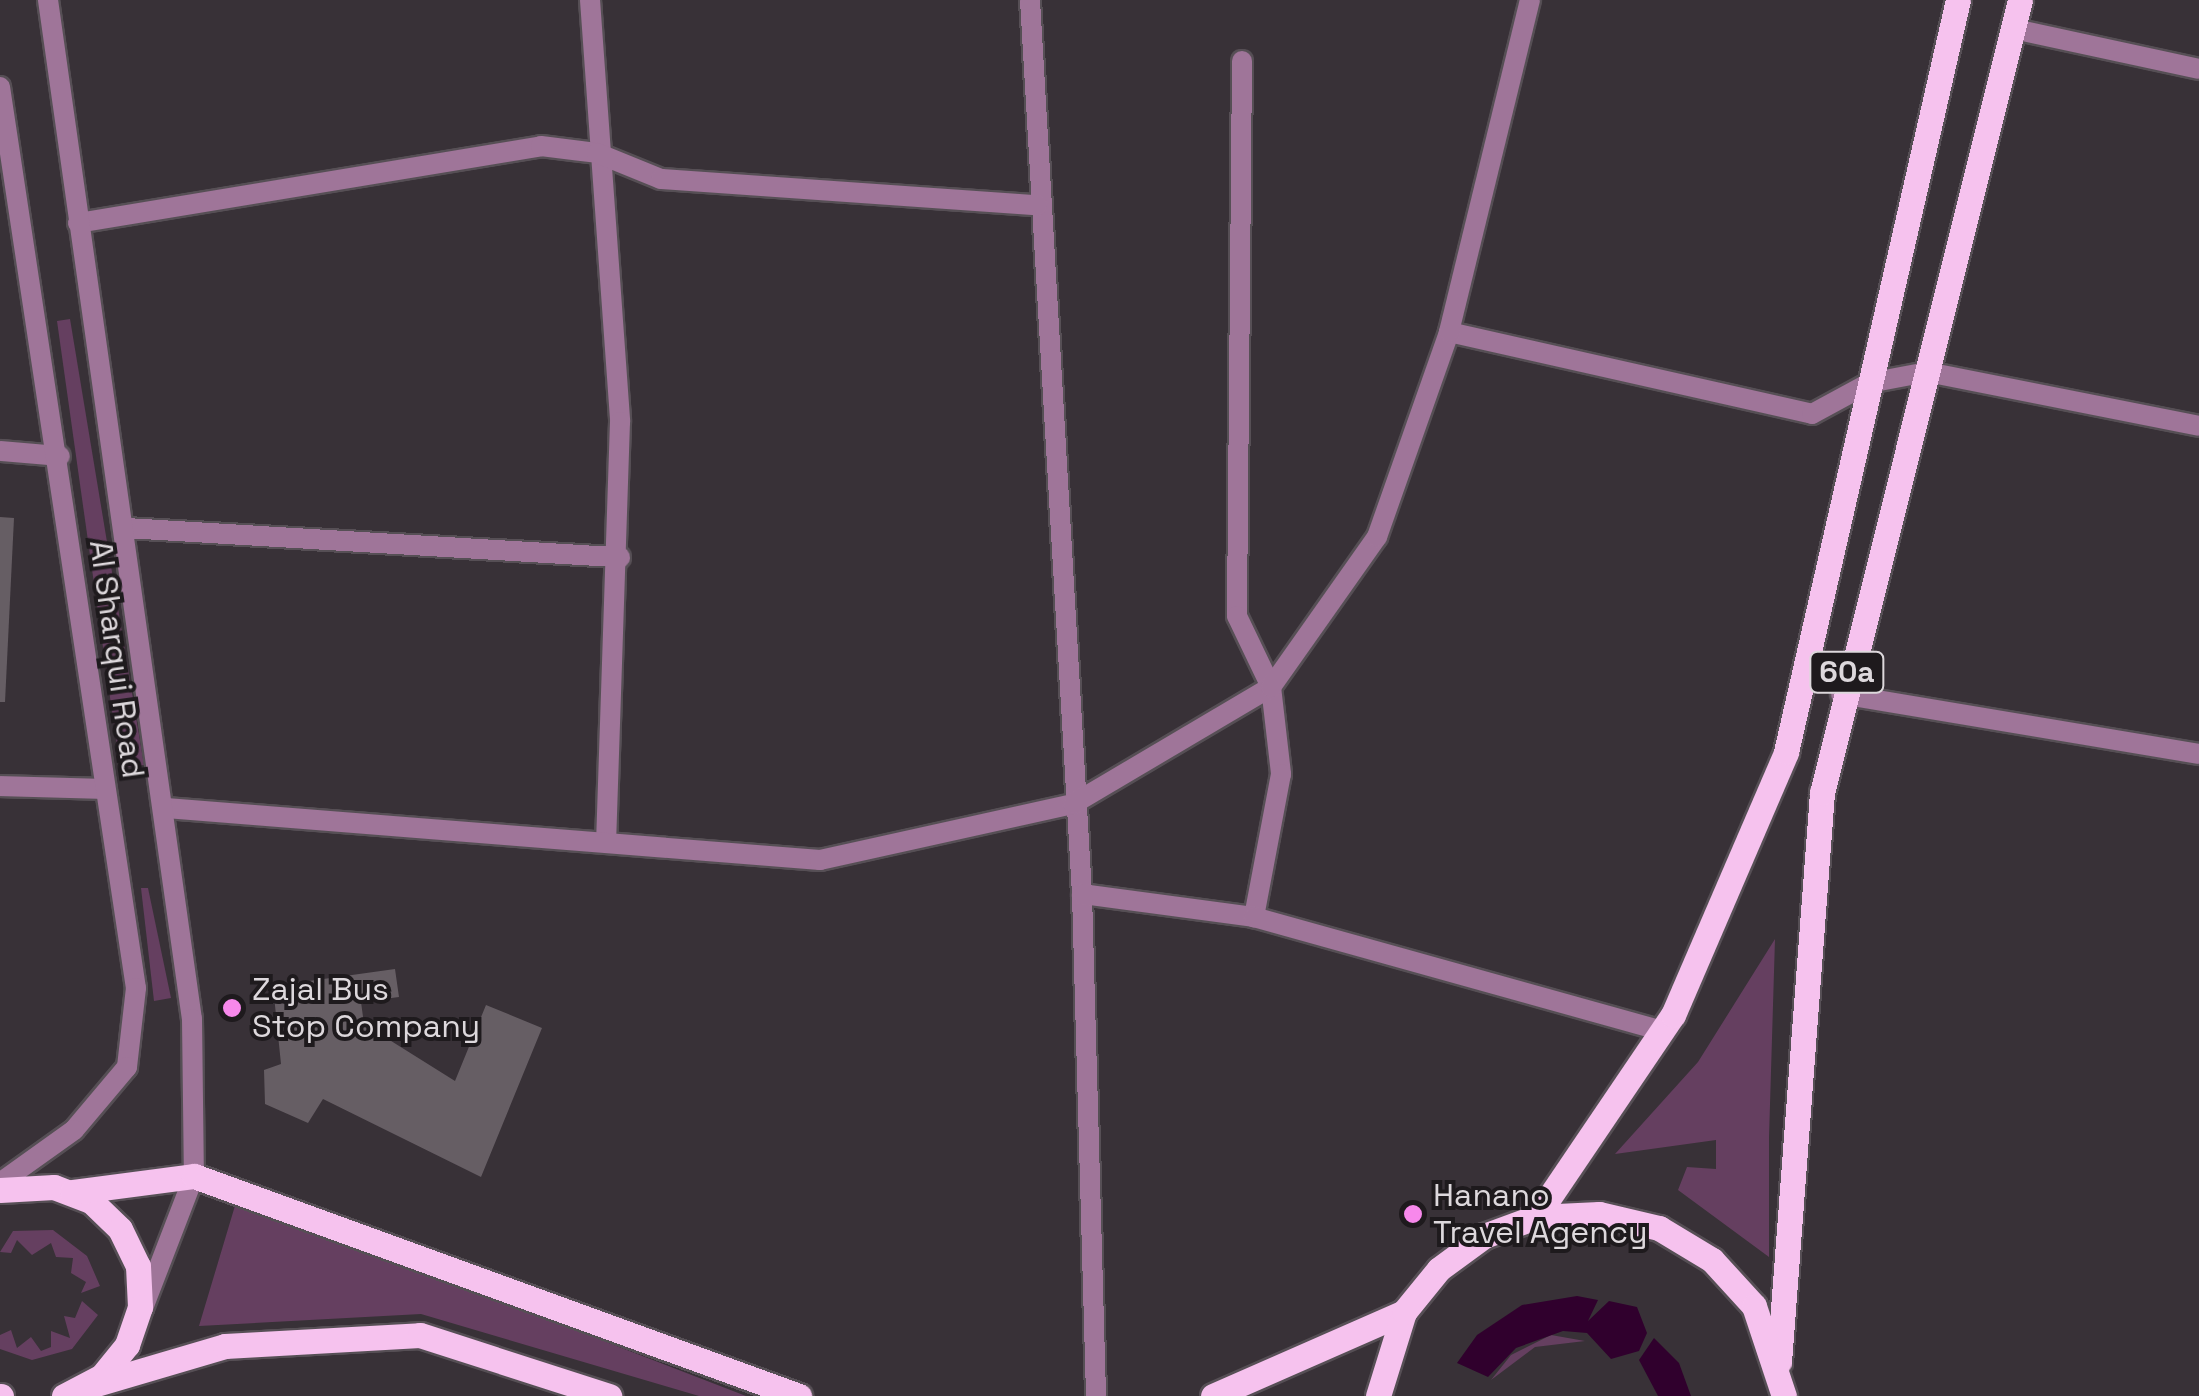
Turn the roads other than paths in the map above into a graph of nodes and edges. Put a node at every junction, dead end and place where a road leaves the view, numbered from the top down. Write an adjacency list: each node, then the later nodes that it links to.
1 (48, 0): 13 (street)
2 (590, 0): 11 (street)
3 (1030, 0): 12 (street)
4 (1530, 0): 14 (street)
5 (1958, 0): 16 (main road, 60a)
6 (2020, 0): 7 (main road, 60a)
7 (2014, 29): 9 (street); 15 (main road, 60a)
8 (1242, 61): 22 (street)
9 (2199, 69)
10 (0, 88): 19 (street, Al Sharqui Road)
11 (597, 153): 12 (street); 13 (street); 21 (street)
12 (1036, 204): 27 (street)
13 (78, 223): 20 (street)
14 (1449, 332): 16 (street); 22 (street)
15 (1927, 372): 16 (street); 17 (street); 23 (main road, 60a)
16 (1868, 383): 32 (main road, 60a)
17 (2199, 426)
18 (0, 452): 19 (street)
19 (60, 456): 26 (street, Al Sharqui Road)
20 (126, 528): 21 (street); 28 (street)
21 (620, 557): 29 (street)
22 (1271, 686): 27 (street); 31 (street)
23 (1841, 694): 24 (street); 39 (main road, 60a)
24 (2199, 754)
25 (0, 786): 26 (street)
26 (105, 789): 34 (street, Al Sharqui Road)
27 (1073, 804): 29 (street); 30 (street)
28 (166, 808): 29 (street); 33 (street)
29 (606, 839)
30 (1082, 894): 31 (street); 44 (street)
31 (1254, 917): 32 (street)
32 (1662, 1030): 36 (main road, 60a)
33 (194, 1176): 35 (main road); 38 (street); 43 (main road)
34 (0, 1186): 35 (main road)
35 (72, 1192): 38 (main road)
36 (1536, 1217): 37 (main road); 39 (main road)
37 (1404, 1312): 45 (main road); 46 (main road)
38 (136, 1327): 41 (main road)
39 (1779, 1362): 47 (main road)
40 (552, 1387): 41 (main road); 42 (main road)
41 (75, 1391)
42 (609, 1396)
43 (799, 1396)
44 (1096, 1396)
45 (1212, 1396)
46 (1378, 1396)
47 (1784, 1396)

